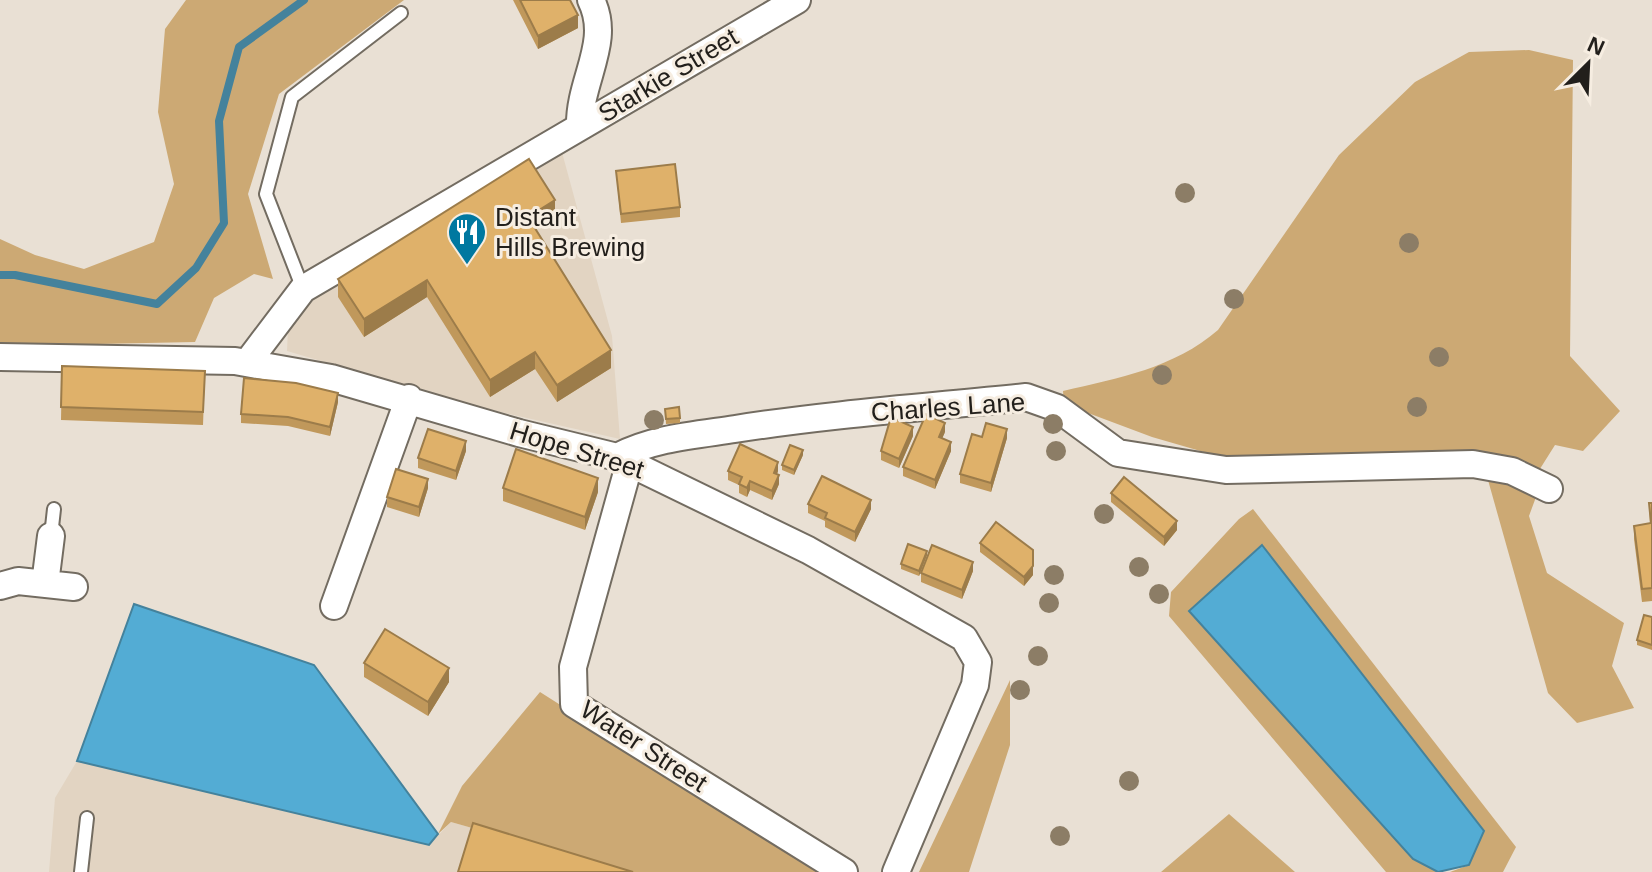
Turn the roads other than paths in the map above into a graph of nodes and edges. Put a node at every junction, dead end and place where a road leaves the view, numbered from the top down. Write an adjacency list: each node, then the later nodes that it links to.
1 (591, 0): 4 (street)
2 (797, 0): 4 (street, Starkie Street)
3 (401, 13): 5 (lane)
4 (580, 126): 5 (street, Starkie Street)
5 (303, 289): 7 (street)
6 (0, 357): 7 (street, Hope Street)
7 (247, 363): 8 (street, Hope Street)
8 (409, 398): 9 (street, Hope Street); 16 (street)
9 (626, 460): 10 (street, Charles Lane); 19 (street, Water Street); 20 (street, Hope Street)
10 (1549, 489)
11 (54, 509): 12 (lane)
12 (51, 536): 13 (street)
13 (45, 584): 14 (street); 15 (street)
14 (0, 586)
15 (74, 587)
16 (334, 606)
17 (87, 818): 18 (lane)
18 (81, 872)
19 (844, 872)
20 (896, 872)

